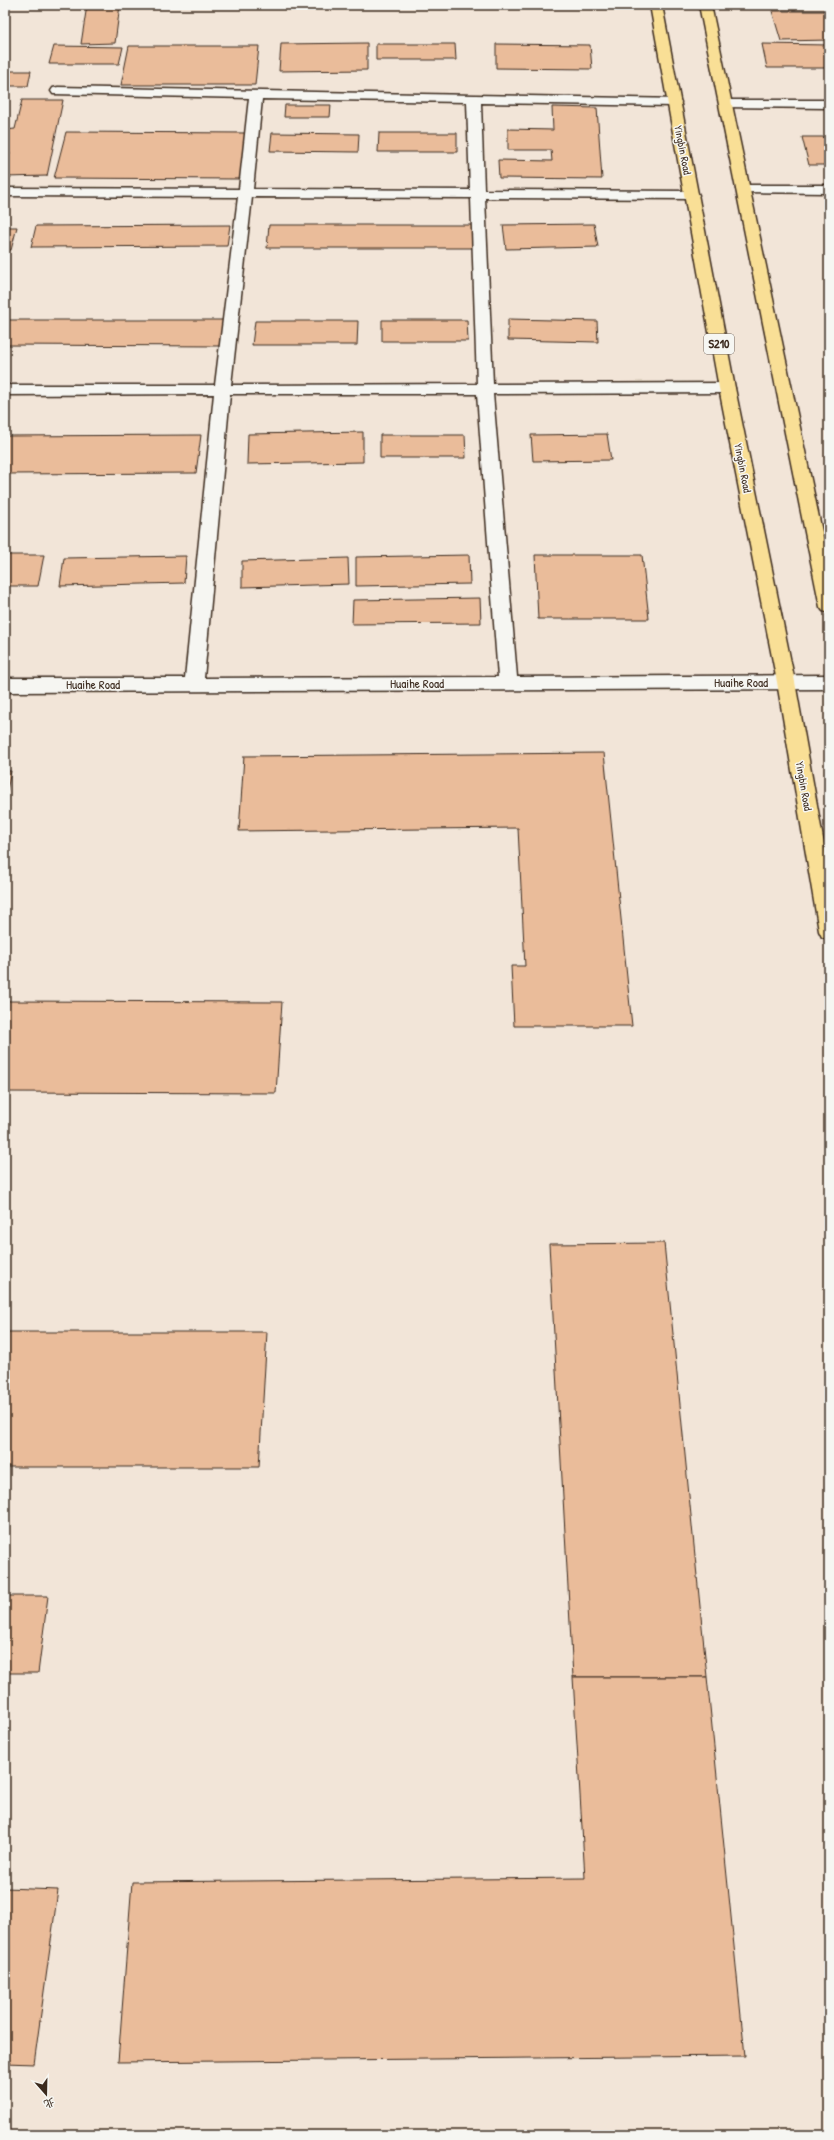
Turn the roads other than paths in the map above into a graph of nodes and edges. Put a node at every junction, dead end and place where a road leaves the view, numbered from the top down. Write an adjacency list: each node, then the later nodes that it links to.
1 (656, 5): 6 (main road, Yingbin Road / S210)
2 (705, 5): 7 (main road)
3 (58, 91): 4 (street)
4 (256, 95): 5 (street); 12 (street)
5 (474, 98): 6 (street); 13 (street)
6 (674, 102): 14 (main road, Yingbin Road / S210)
7 (727, 104): 8 (street); 9 (main road)
8 (829, 104)
9 (743, 189): 10 (street); 19 (main road)
10 (829, 189)
11 (5, 192): 12 (street)
12 (246, 192): 13 (street); 18 (street)
13 (479, 194): 14 (street); 16 (street)
14 (692, 195): 15 (main road, Yingbin Road / S210)
15 (727, 388): 16 (street); 20 (main road, Yingbin Road / S210)
16 (484, 389): 18 (street); 22 (street)
17 (5, 390): 18 (street)
18 (222, 390): 24 (street)
19 (829, 607)
20 (786, 682): 21 (street, Huaihe Road); 22 (street, Huaihe Road); 25 (main road, Yingbin Road / S210)
21 (829, 682)
22 (508, 683): 24 (street, Huaihe Road)
23 (5, 684): 24 (street, Huaihe Road)
24 (194, 684)
25 (829, 931)

